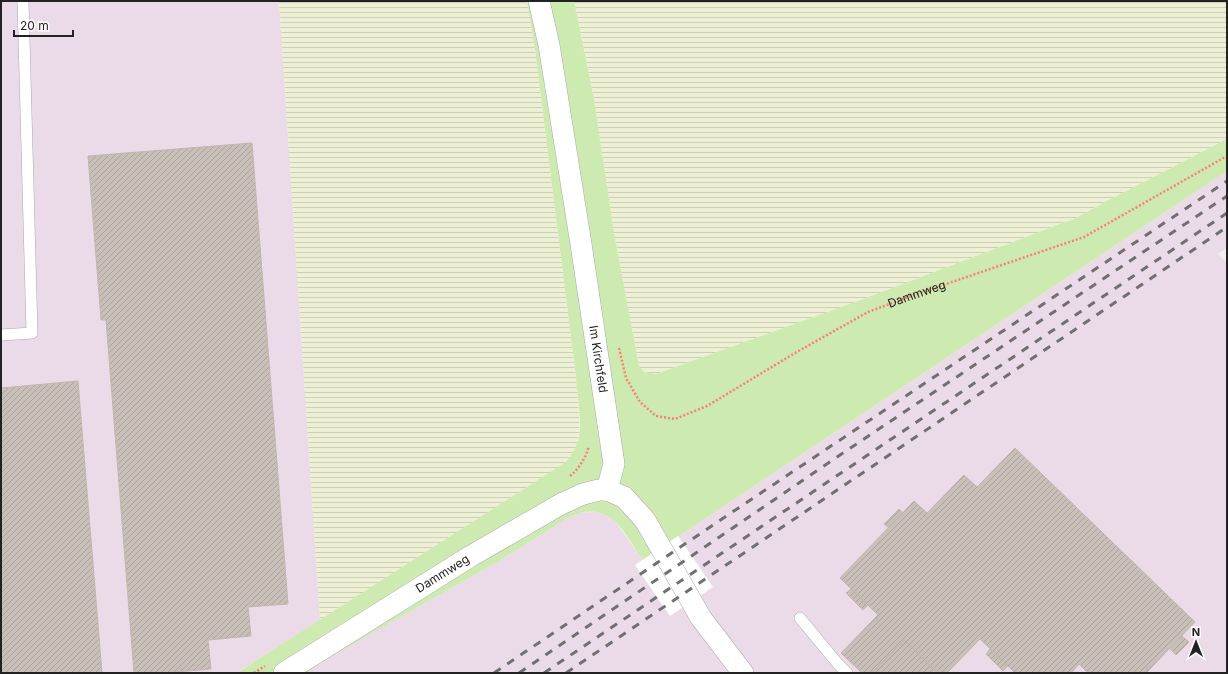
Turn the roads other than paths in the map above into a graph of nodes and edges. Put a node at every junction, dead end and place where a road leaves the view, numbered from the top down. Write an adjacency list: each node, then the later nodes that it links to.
1 (23, 1): 3 (lane)
2 (539, 1): 4 (street, Im Kirchfeld)
3 (1, 335)
4 (607, 490): 6 (street, Dammweg); 7 (street)
5 (800, 618): 8 (lane)
6 (284, 673)
7 (743, 673)
8 (848, 673)

